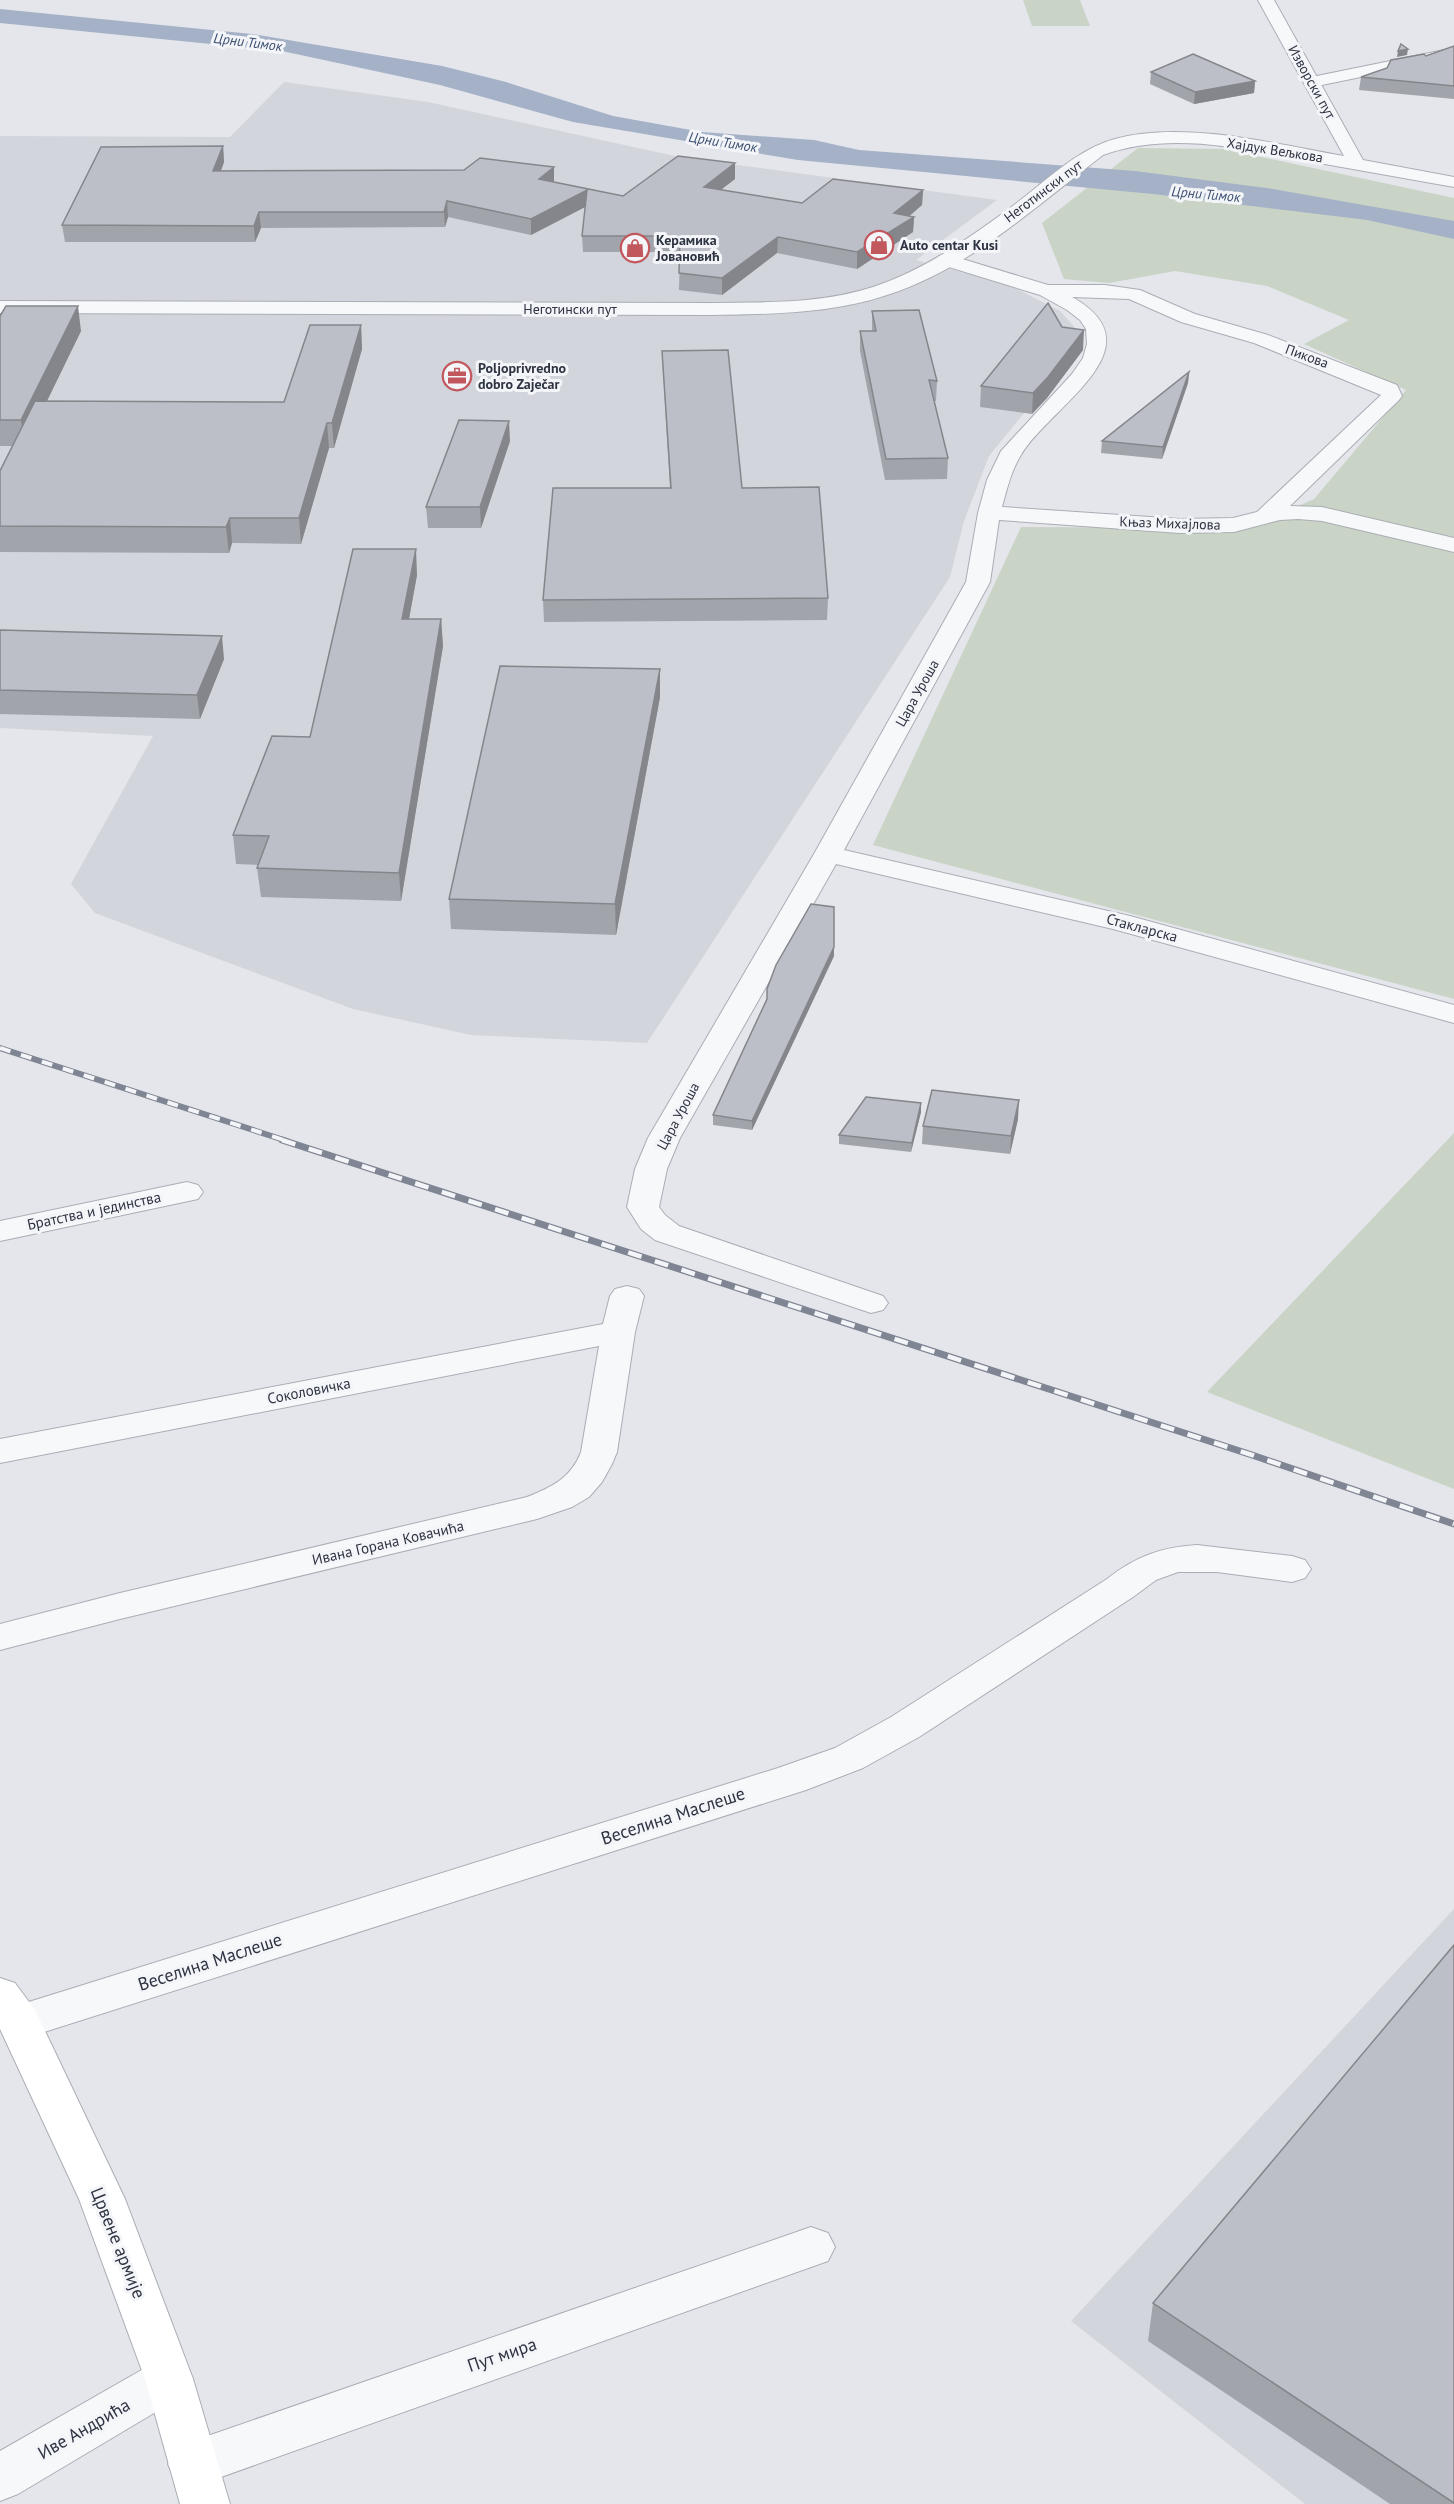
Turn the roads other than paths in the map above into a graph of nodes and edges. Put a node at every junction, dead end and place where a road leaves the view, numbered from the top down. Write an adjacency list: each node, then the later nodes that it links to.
1 (1266, 0): 3 (street, Изворски пут)
2 (1454, 53): 3 (street)
3 (1312, 82): 5 (street, Изворски пут)
4 (1096, 151): 5 (street, Хајдук Вељкова); 7 (street, Неготински пут)
5 (1357, 164): 6 (street, Хајдук Вељкова)
6 (1454, 182)
7 (946, 260): 8 (street, Цара Уроша); 9 (street, Неготински пут)
8 (1047, 291): 10 (street, Цара Уроша); 11 (street, Пикова)
9 (0, 307)
10 (989, 513): 11 (street, Књаз Михајлова); 13 (street, Цара Уроша)
11 (1264, 517): 12 (street, Књаз Михајлова)
12 (1454, 545)
13 (828, 854): 14 (street, Стакларска); 18 (street, Цара Уроша)
14 (1454, 1014)
15 (187, 1191): 16 (street, Братства и јединства)
16 (0, 1231)
17 (627, 1296): 19 (street, Ивана Горана Ковачића)
18 (871, 1303)
19 (618, 1332): 20 (street, Соколовичка); 22 (street, Ивана Горана Ковачића)
20 (0, 1450)
21 (1292, 1569): 23 (street, Веселина Маслеше)
22 (0, 1637)
23 (10, 2009): 25 (main road, Црвене армије)
24 (811, 2247): 27 (street, Пут мира)
25 (169, 2379): 26 (street, Иве Андрића); 27 (main road, Црвене армије)
26 (0, 2478)
27 (199, 2484)

